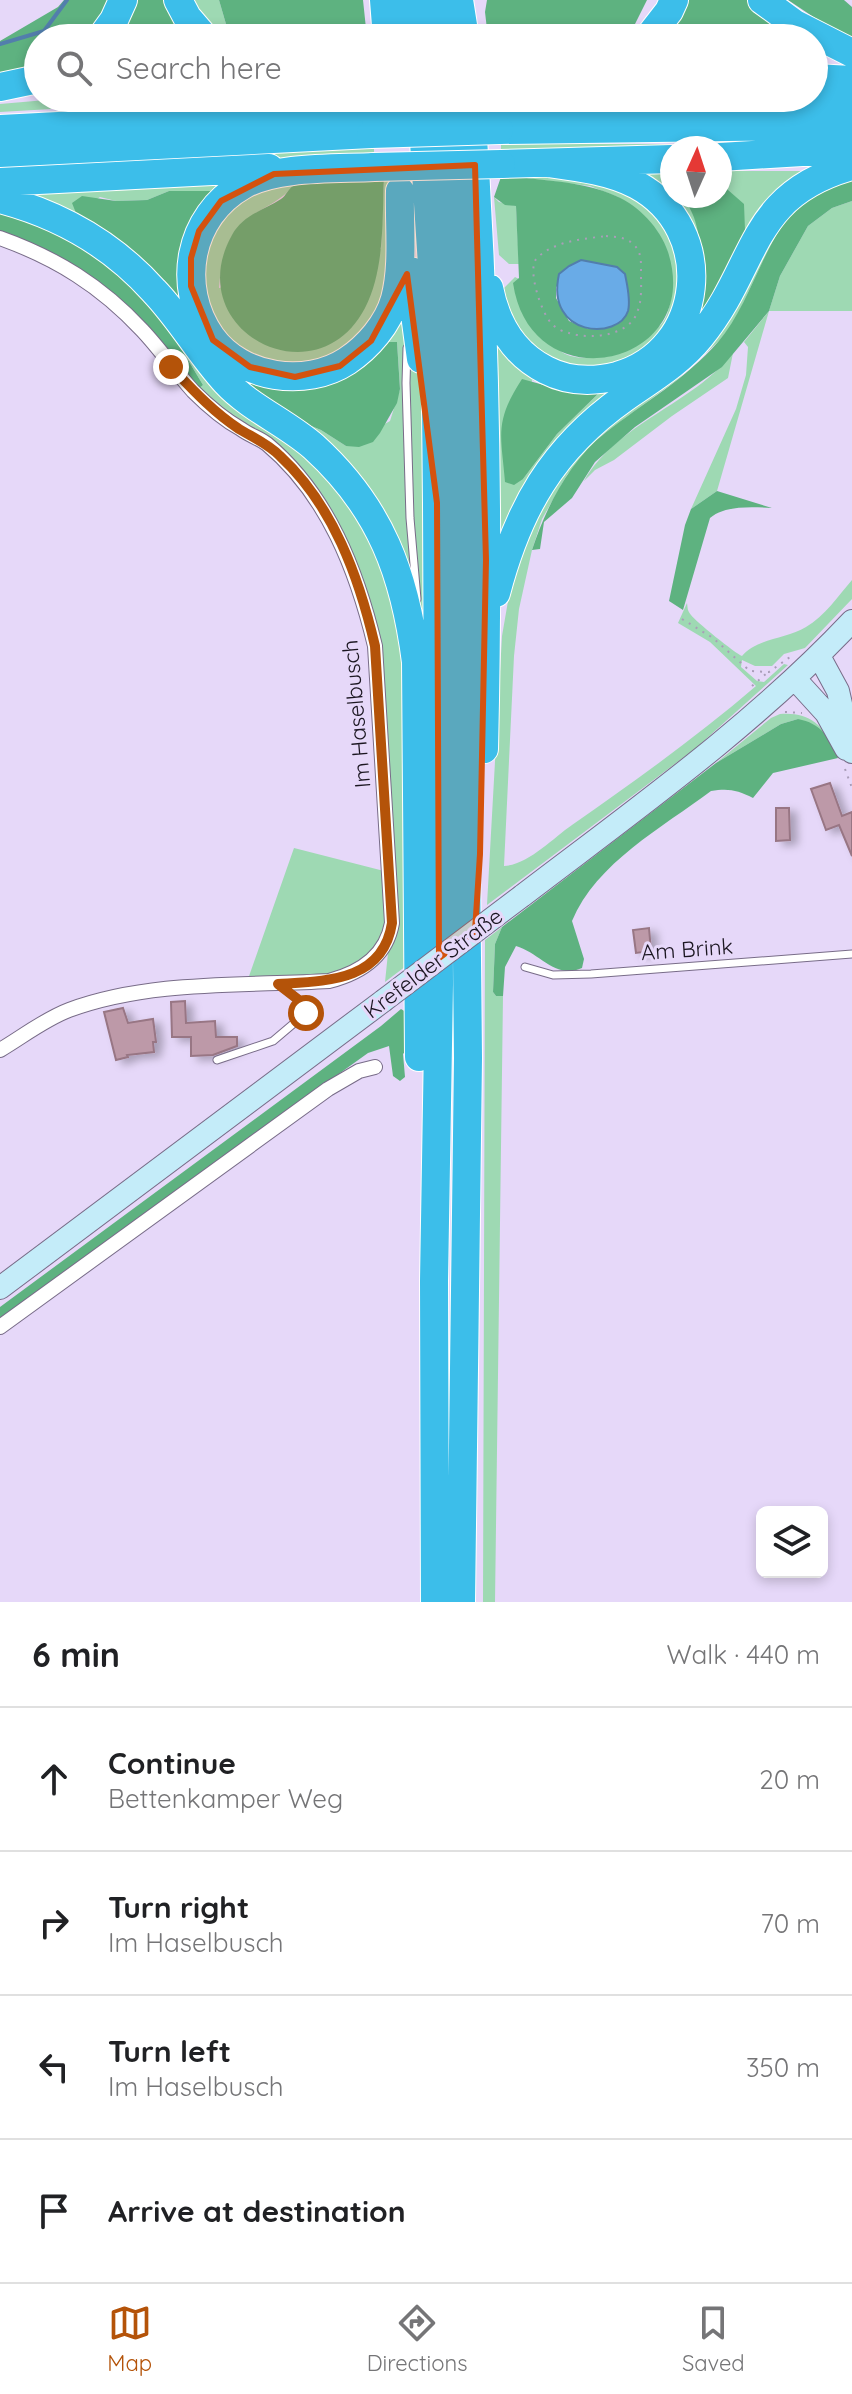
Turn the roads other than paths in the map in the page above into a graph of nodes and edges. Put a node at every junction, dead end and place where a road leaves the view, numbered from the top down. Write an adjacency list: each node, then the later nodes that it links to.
1 (123, 0): 10 (highway)
2 (178, 0): 11 (highway)
3 (383, 0): 12 (highway)
4 (409, 0): 13 (highway)
5 (434, 0): 14 (highway)
6 (459, 0): 15 (highway)
7 (467, 0): 16 (highway)
8 (674, 0): 17 (highway)
9 (762, 0): 18 (highway)
10 (111, 24)
11 (193, 24)
12 (392, 24)
13 (400, 24)
14 (437, 24)
15 (463, 24)
16 (466, 24)
17 (659, 24)
18 (795, 24)
19 (828, 41): 20 (highway)
20 (852, 53)
21 (852, 73): 22 (highway)
22 (828, 74)
23 (828, 77): 24 (highway)
24 (852, 80)
25 (24, 82): 26 (highway)
26 (0, 87)
27 (24, 96): 28 (highway)
28 (0, 99)
29 (852, 105): 30 (highway)
30 (828, 106)
31 (421, 112): 54 (highway)
32 (445, 112): 67 (highway)
33 (471, 112): 52 (highway)
34 (662, 112): 36 (highway)
35 (378, 114): 36 (highway, bridge); 38 (highway); 40 (highway); 49 (highway)
36 (499, 118): 37 (highway)
37 (852, 128)
38 (0, 129)
39 (852, 149): 41 (highway)
40 (0, 153)
41 (732, 157)
42 (732, 158): 43 (highway)
43 (852, 158)
44 (660, 159): 45 (highway)
45 (548, 163): 47 (highway, bridge); 52 (highway)
46 (852, 166): 62 (highway)
47 (342, 169): 48 (highway); 49 (highway)
48 (0, 182)
49 (400, 191): 53 (highway)
50 (0, 199): 58 (highway)
51 (0, 238): 65 (street, Im Haselbusch)
52 (481, 255): 62 (highway)
53 (413, 310): 54 (highway); 55 (lane)
54 (437, 503): 70 (highway)
55 (418, 607)
56 (417, 617): 58 (lane)
57 (852, 621): 59 (main road, Krefelder Straße)
58 (416, 662): 70 (highway)
59 (807, 667): 60 (main road); 61 (main road); 71 (main road, Krefelder Straße, bridge)
60 (852, 752)
61 (852, 760)
62 (483, 765): 67 (highway)
63 (852, 954): 64 (lane, Am Brink)
64 (525, 967)
65 (278, 984): 66 (street, Im Haselbusch); 68 (lane)
66 (0, 1050)
67 (468, 1058): 74 (highway)
68 (217, 1060)
69 (375, 1067): 72 (street)
70 (434, 1281): 73 (highway)
71 (0, 1288)
72 (0, 1327)
73 (435, 1602)
74 (461, 1602)

